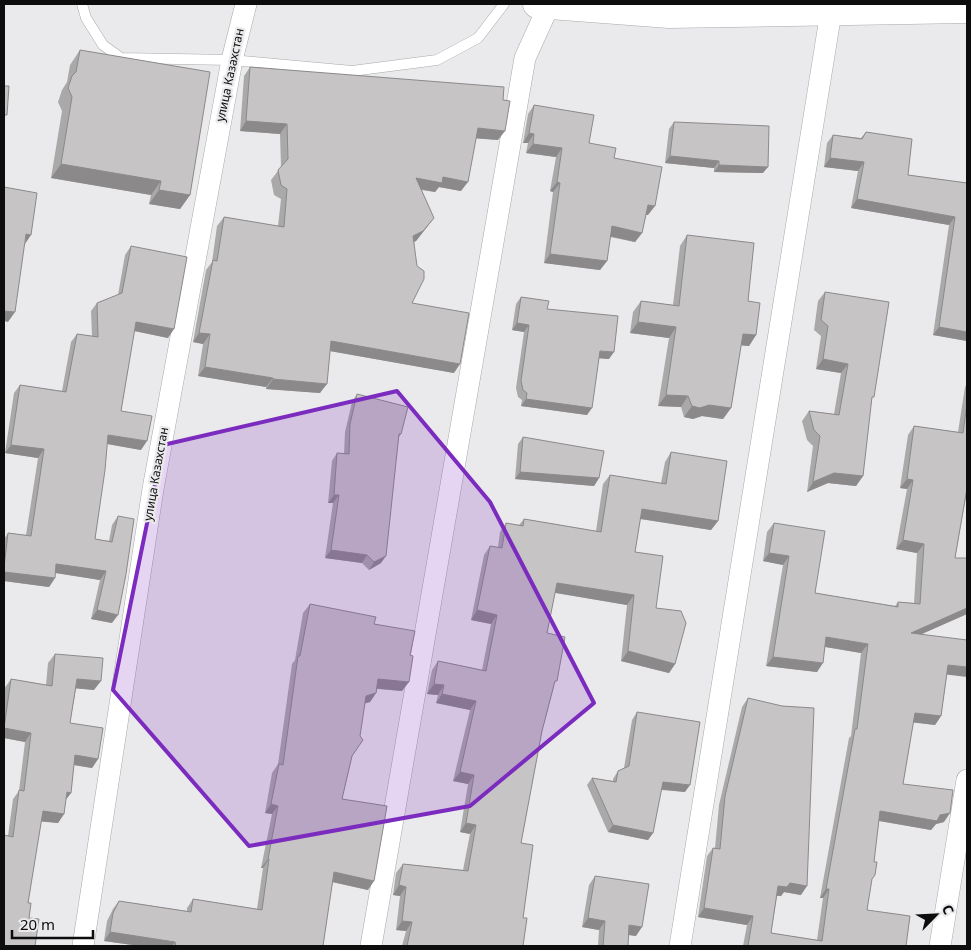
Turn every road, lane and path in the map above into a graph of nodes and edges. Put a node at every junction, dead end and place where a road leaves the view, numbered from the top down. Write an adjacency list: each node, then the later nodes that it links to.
1 (82, 4): 8 (lane)
2 (246, 4): 8 (street, улица Казахстан)
3 (504, 4): 8 (lane)
4 (543, 4): 5 (street); 11 (street)
5 (669, 9): 7 (street)
6 (967, 9): 7 (street)
7 (831, 12): 12 (street)
8 (232, 60): 10 (street, улица Казахстан)
9 (967, 780): 13 (street)
10 (83, 946)
11 (372, 946)
12 (680, 946)
13 (940, 946)

